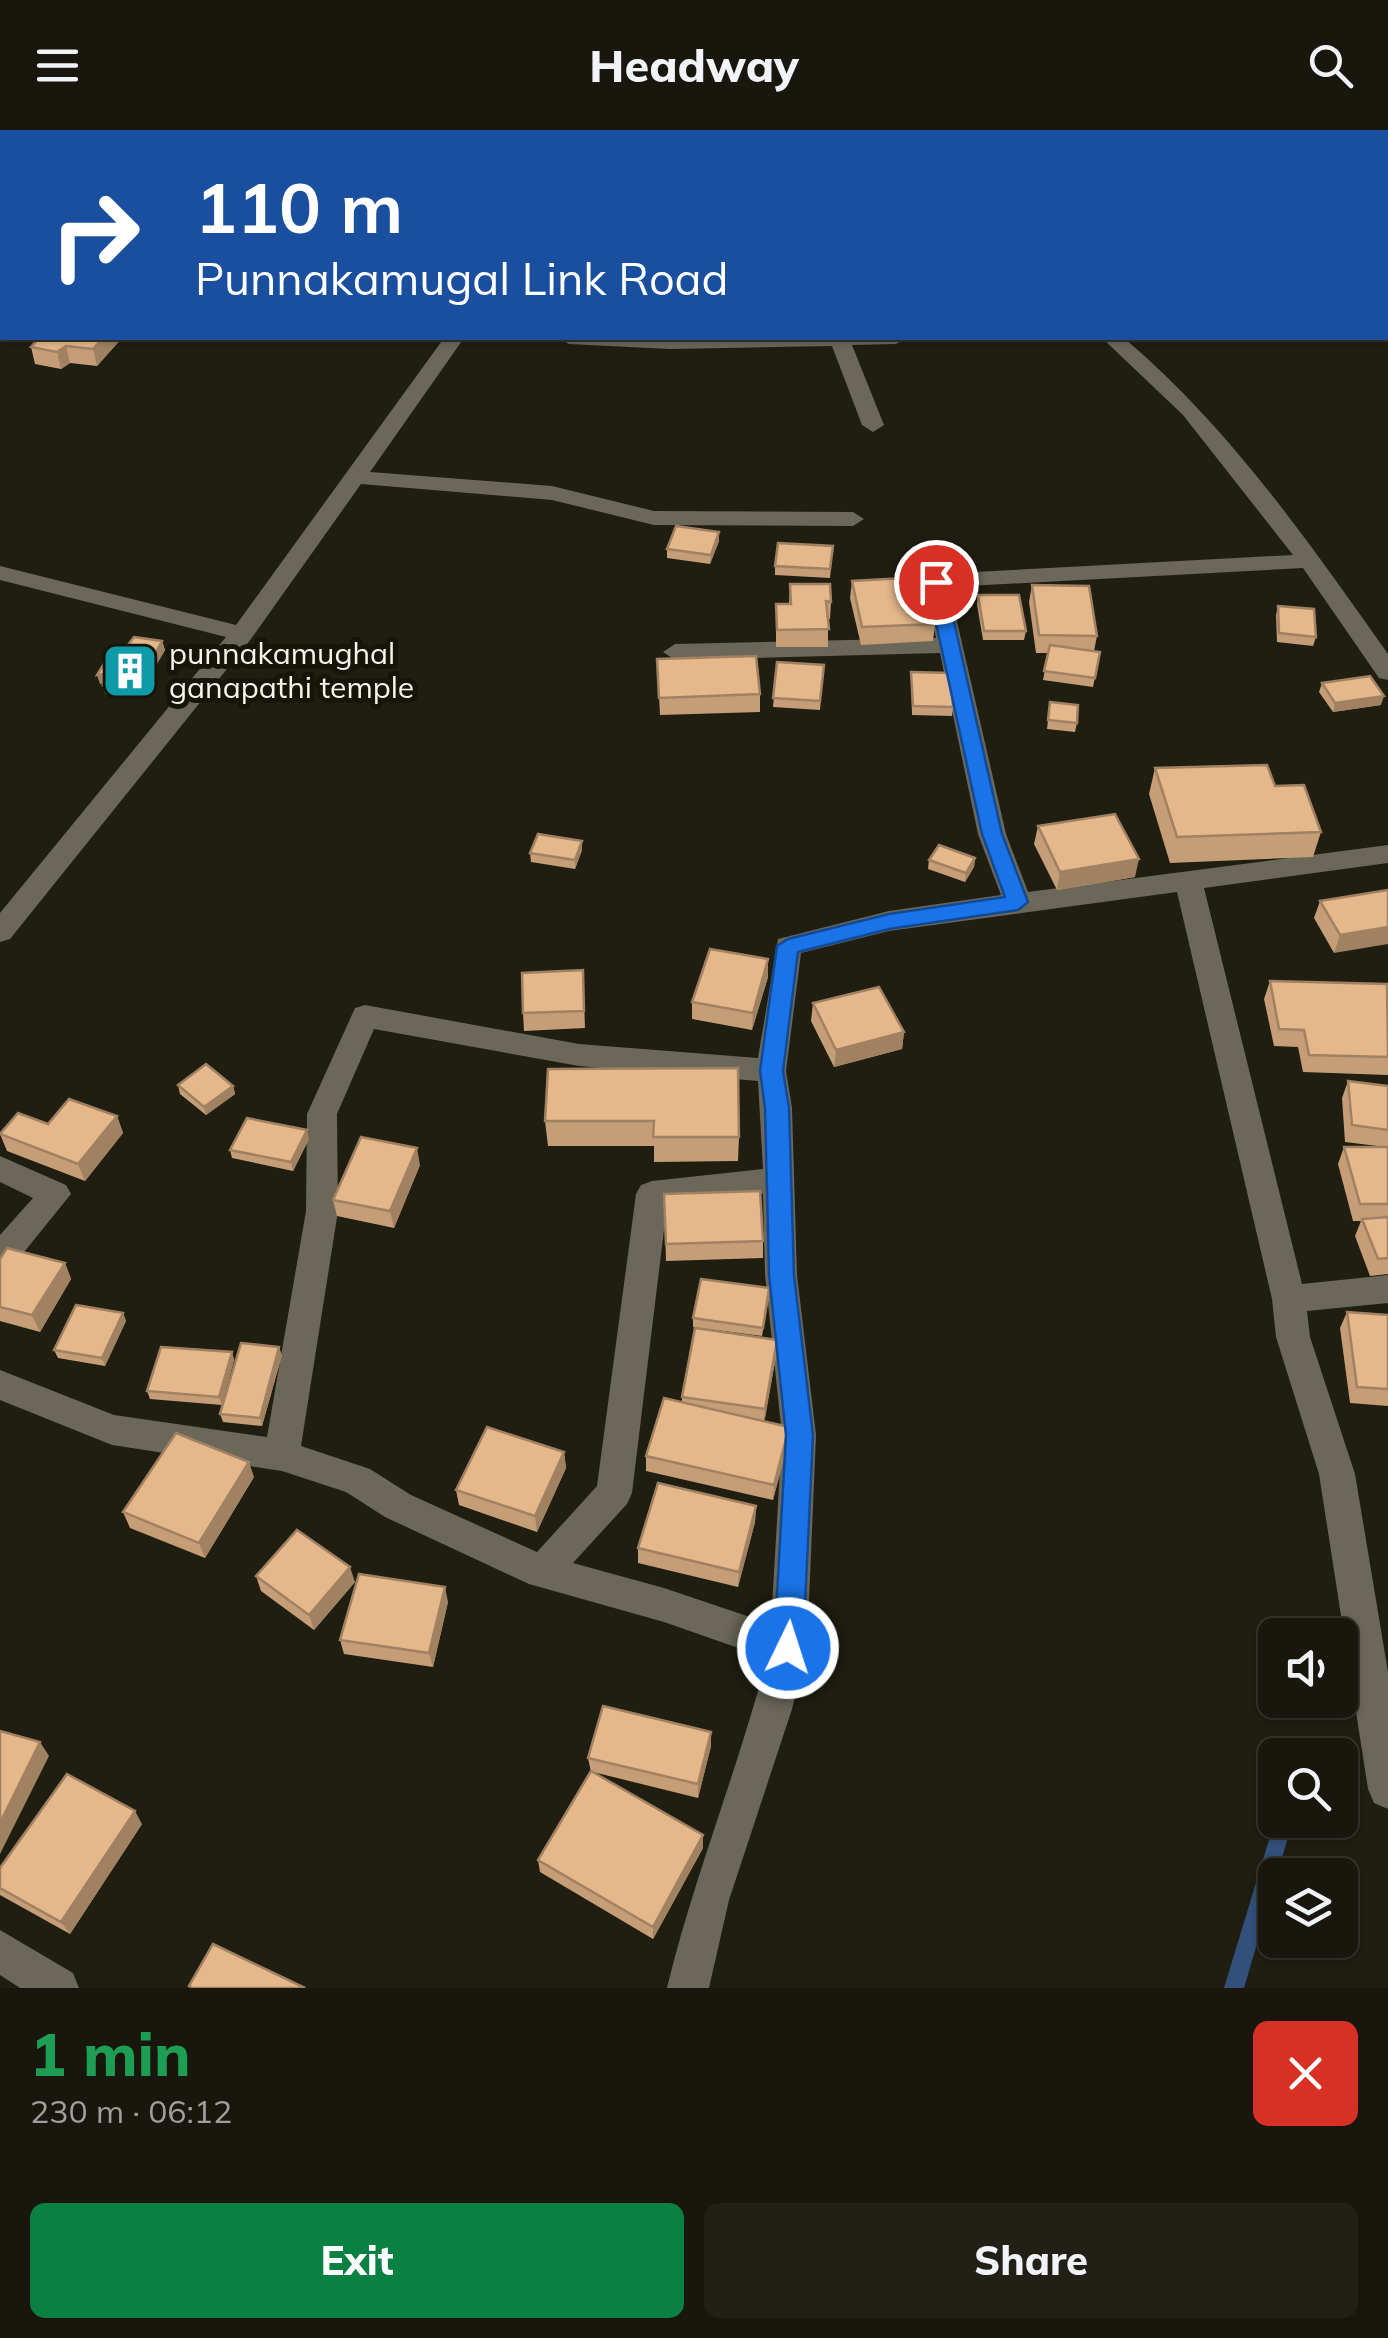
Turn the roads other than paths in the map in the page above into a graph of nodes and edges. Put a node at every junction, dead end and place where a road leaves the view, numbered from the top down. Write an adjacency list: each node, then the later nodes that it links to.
1 (453, 340): 6 (street)
2 (609, 340): 3 (street)
3 (840, 340): 5 (street)
4 (1115, 340): 8 (street)
5 (873, 425)
6 (354, 477): 7 (street); 10 (street)
7 (853, 519)
8 (1308, 561): 11 (street); 13 (street)
9 (0, 573): 10 (street)
10 (242, 634): 17 (street)
11 (952, 645): 12 (street); 16 (street)
12 (675, 652)
13 (1388, 672)
14 (1388, 854): 15 (street)
15 (1188, 878): 16 (street); 23 (street)
16 (1018, 902): 18 (street)
17 (0, 932)
18 (772, 1071): 20 (street); 25 (street)
19 (0, 1168): 21 (street)
20 (779, 1180): 26 (street); 27 (street)
21 (0, 1258)
22 (1388, 1289): 23 (street)
23 (1289, 1299): 28 (street)
24 (0, 1384): 25 (street)
25 (282, 1456): 26 (street)
26 (542, 1572): 27 (street)
27 (788, 1648): 32 (street)
28 (1382, 1706): 29 (street)
29 (1388, 1789)
30 (0, 1951): 31 (street)
31 (58, 1988)
32 (688, 1988)

